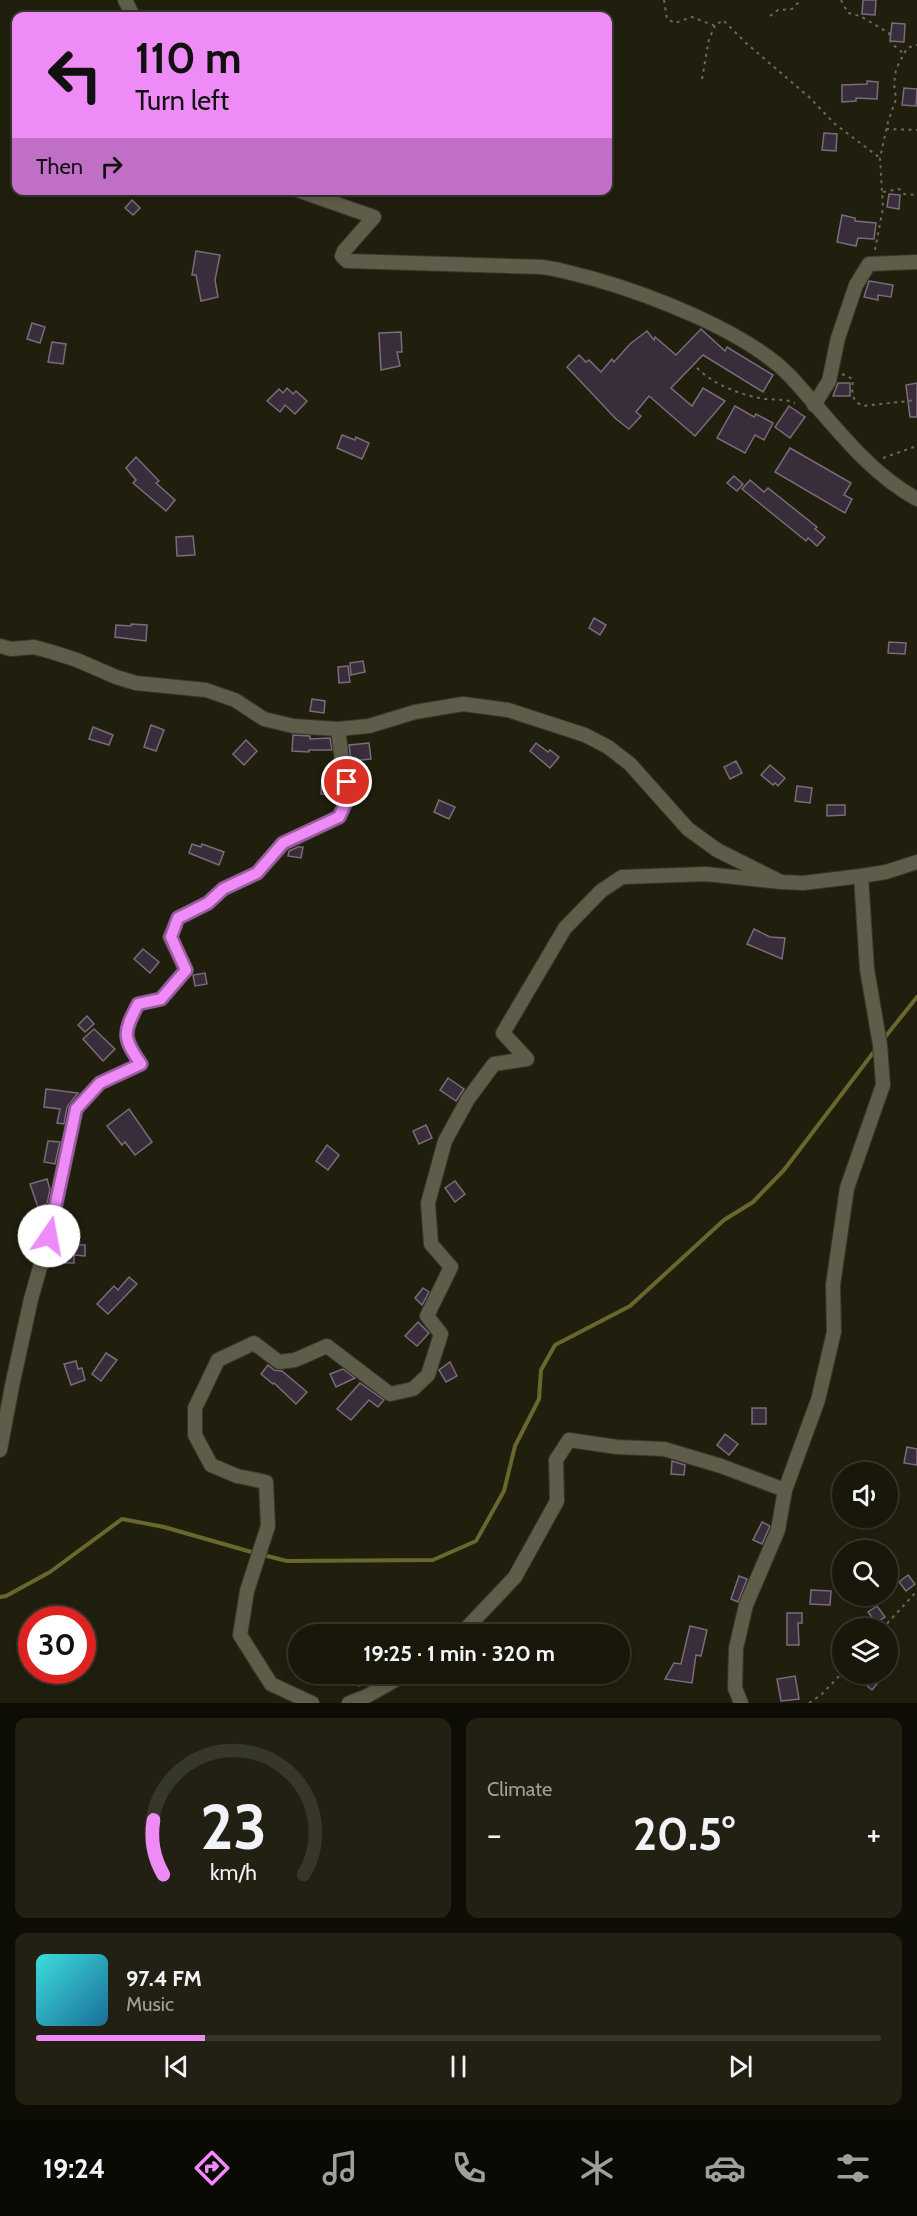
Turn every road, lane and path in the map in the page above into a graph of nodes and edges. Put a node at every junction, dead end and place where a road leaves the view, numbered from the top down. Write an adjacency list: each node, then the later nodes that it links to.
1 (664, 0): 5 (path)
2 (801, 0): 4 (path)
3 (841, 0): 7 (path)
4 (770, 16)
5 (715, 26): 8 (path); 11 (path)
6 (917, 45): 7 (path)
7 (903, 53): 9 (path)
8 (702, 79)
9 (886, 129): 10 (path); 11 (path)
10 (917, 130)
11 (880, 158): 12 (path)
12 (883, 192): 14 (path); 16 (path)
13 (311, 195): 20 (street)
14 (917, 195)
15 (917, 261): 16 (street)
16 (869, 264): 18 (street)
17 (697, 368): 20 (path)
18 (829, 381): 19 (path); 20 (street)
19 (917, 400)
20 (813, 404): 22 (street)
21 (917, 446): 22 (path)
22 (865, 458): 23 (street)
23 (917, 499)
24 (0, 646): 25 (street)
25 (338, 729): 28 (street); 29 (street)
26 (917, 862): 27 (street)
27 (861, 876): 28 (street); 30 (street)
28 (781, 882): 36 (street)
29 (0, 1450)
30 (785, 1490): 33 (street); 38 (street)
31 (917, 1591): 32 (path)
32 (892, 1618)
33 (470, 1624)
34 (388, 1684): 37 (street)
35 (832, 1684): 39 (path)
36 (312, 1703)
37 (349, 1703)
38 (741, 1703)
39 (808, 1703)

